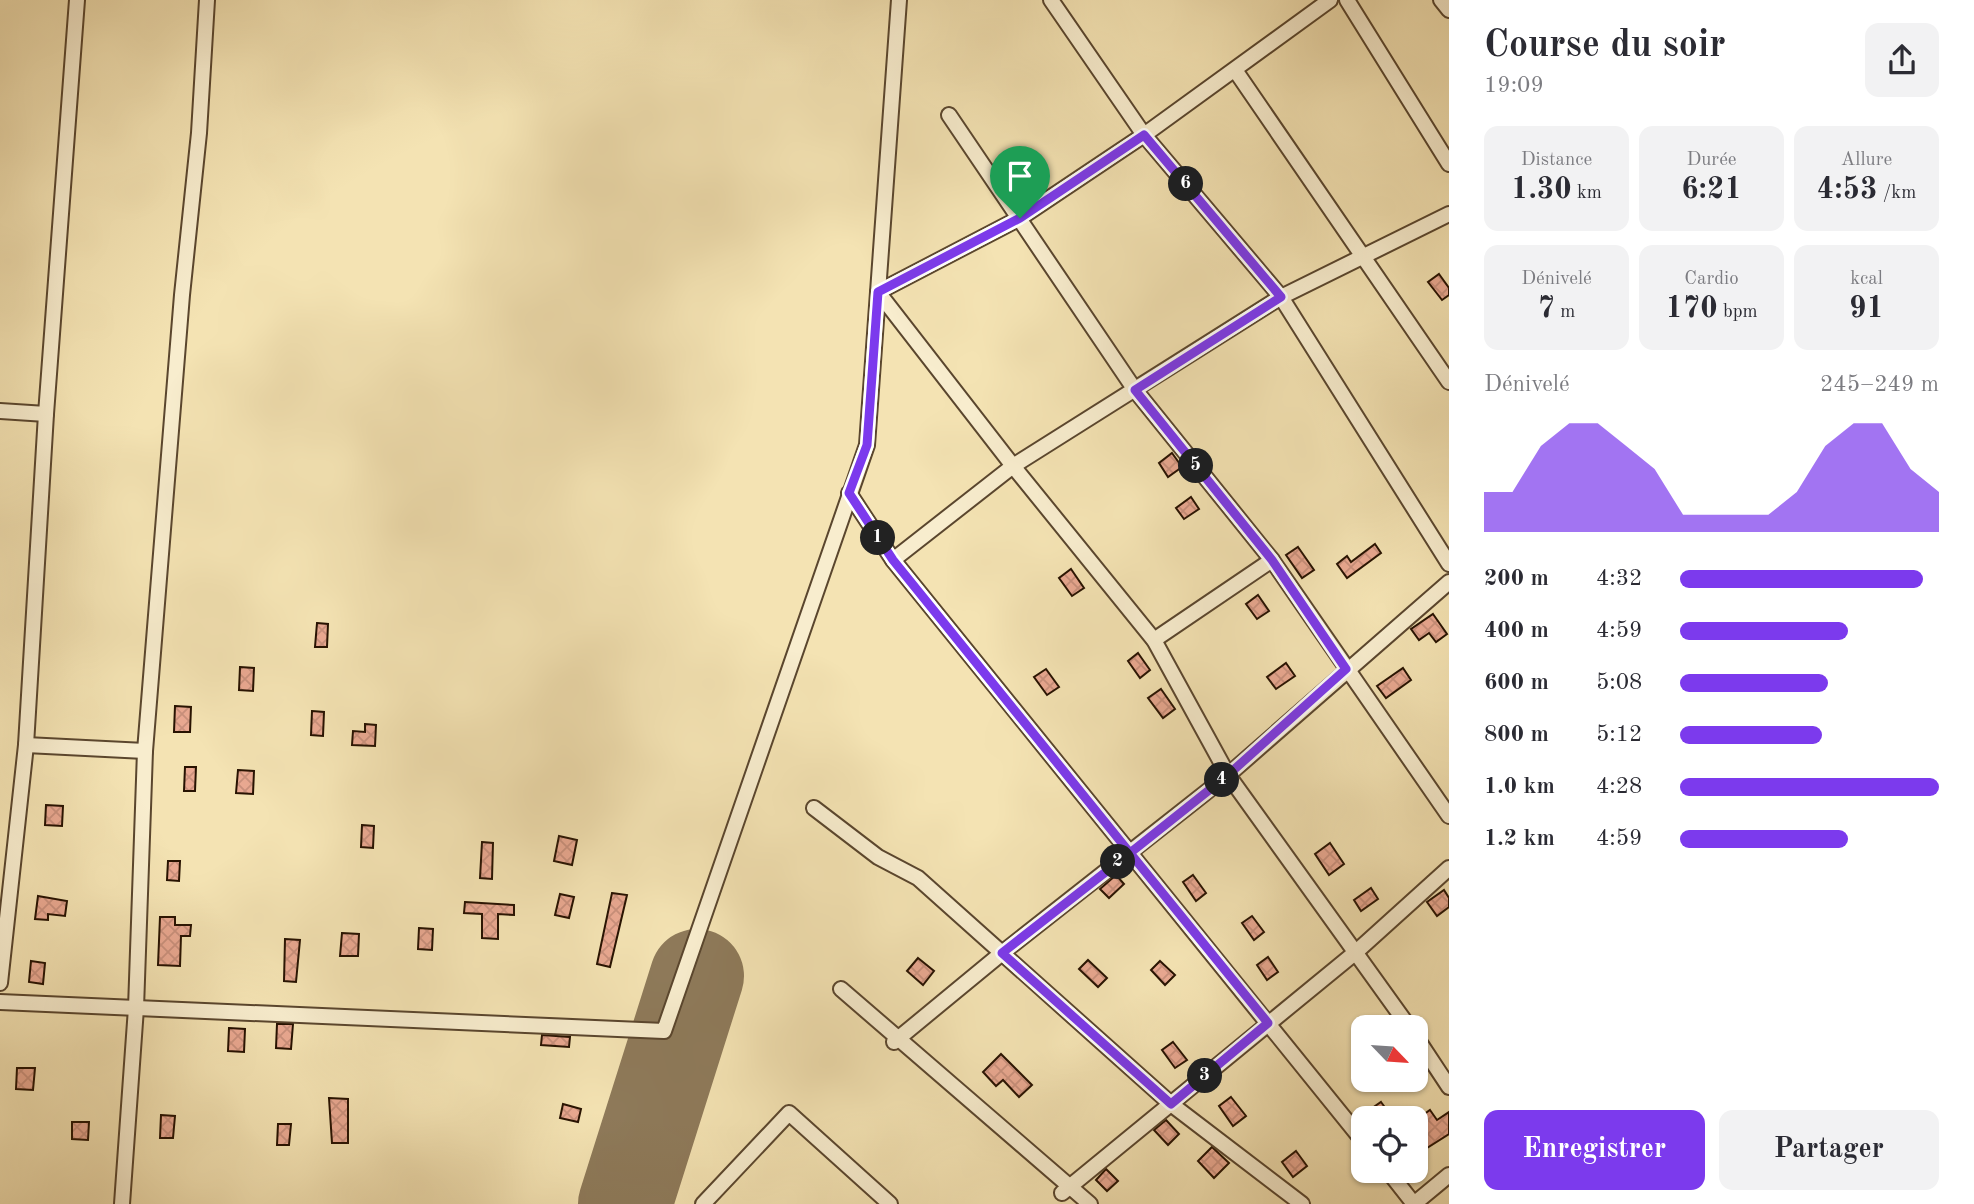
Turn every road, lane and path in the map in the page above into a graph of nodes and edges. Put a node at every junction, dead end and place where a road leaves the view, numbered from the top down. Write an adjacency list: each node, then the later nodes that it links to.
1 (77, 0): 21 (street)
2 (207, 0): 31 (street)
3 (899, 0): 16 (street)
4 (1051, 0): 11 (street)
5 (1330, 0): 9 (street)
6 (1347, 0): 12 (street)
7 (1441, 0): 8 (street)
8 (1449, 10)
9 (1235, 69): 11 (street); 15 (street)
10 (948, 115): 14 (street)
11 (1144, 135): 14 (street); 17 (street)
12 (1449, 164)
13 (1449, 214): 15 (street)
14 (1020, 218): 16 (street); 19 (street)
15 (1362, 258): 17 (street); 18 (street)
16 (878, 292): 22 (street); 23 (street)
17 (1281, 297): 19 (street); 26 (street)
18 (1449, 382)
19 (1135, 390): 22 (street); 25 (street)
20 (0, 411): 21 (street)
21 (46, 414): 30 (street)
22 (1013, 466): 24 (street); 28 (street)
23 (849, 493): 24 (street); 42 (street)
24 (893, 560): 35 (street)
25 (1272, 560): 28 (street); 29 (street)
26 (1449, 564)
27 (1449, 582): 29 (street)
28 (1154, 640): 32 (street)
29 (1346, 669): 32 (street); 34 (street)
30 (26, 745): 31 (street); 39 (street)
31 (145, 751): 42 (street)
32 (1228, 775): 35 (street); 37 (street)
33 (814, 808): 38 (street)
34 (1449, 817)
35 (1130, 853): 38 (street); 44 (street)
36 (1449, 868): 37 (street)
37 (1356, 952): 43 (street); 44 (street)
38 (1002, 953): 45 (street); 48 (street)
39 (0, 983)
40 (841, 989): 45 (street)
41 (0, 1002): 42 (street)
42 (136, 1008): 53 (street)
43 (1401, 1015)
44 (1268, 1023): 48 (street); 49 (street)
45 (896, 1040): 52 (street)
46 (1428, 1055): 47 (street)
47 (1449, 1087)
48 (1171, 1104): 52 (street); 57 (street)
49 (1351, 1126)
50 (1449, 1175): 58 (street)
51 (1397, 1183): 58 (street)
52 (1066, 1190): 56 (street)
53 (122, 1204)
54 (703, 1204): 55 (street)
55 (890, 1204)
56 (1090, 1204)
57 (1302, 1204)
58 (1414, 1204)

